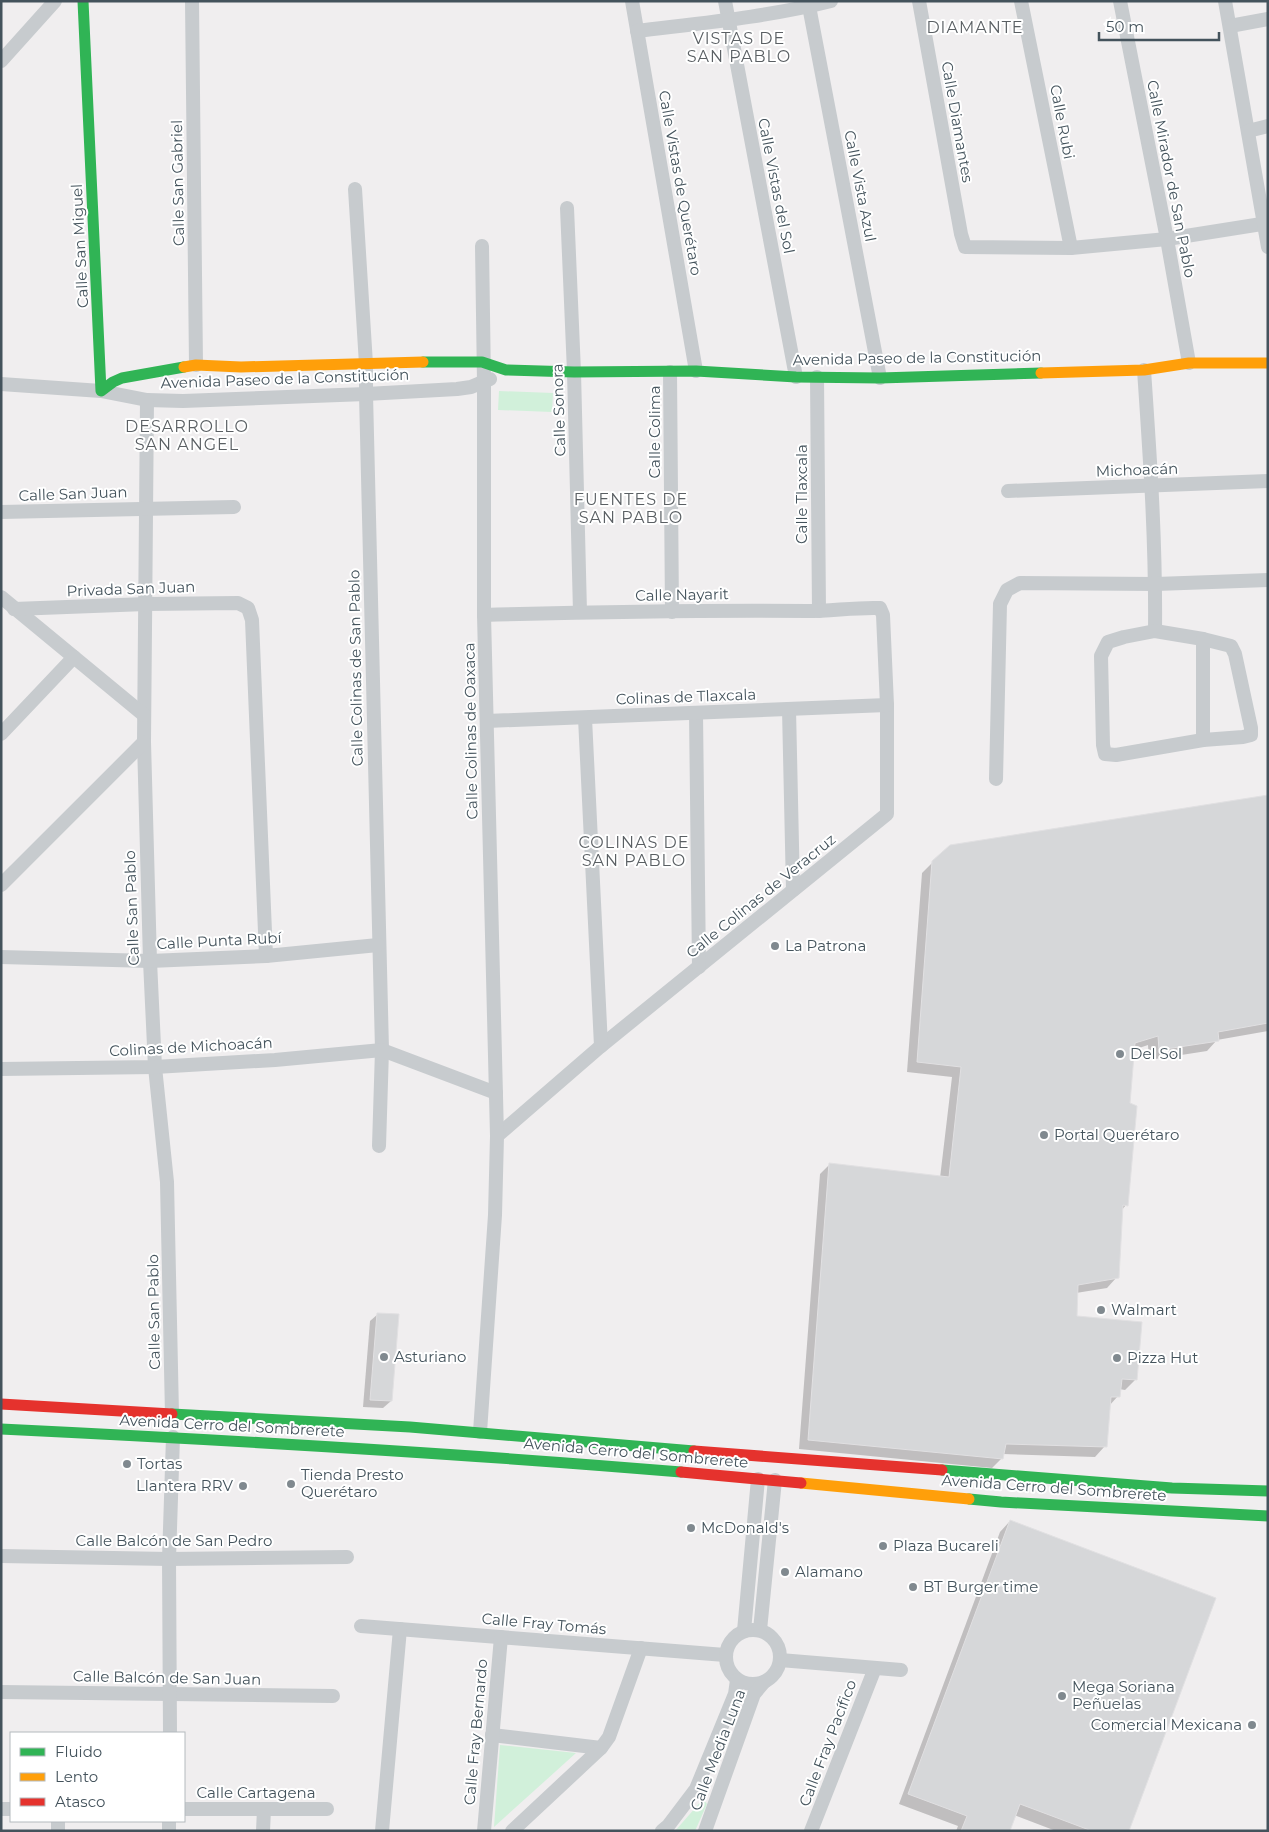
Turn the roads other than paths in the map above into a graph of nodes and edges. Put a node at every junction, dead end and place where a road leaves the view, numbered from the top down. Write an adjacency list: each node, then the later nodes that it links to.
1 (55, 1): 16 (street)
2 (83, 1): 41 (main road, Calle San Miguel)
3 (192, 1): 30 (street, Calle San Gabriel)
4 (632, 1): 15 (street, Calle Vistas de Querétaro)
5 (725, 1): 13 (street, Calle Vistas del Sol)
6 (831, 1): 11 (street)
7 (919, 1): 25 (street, Calle Diamantes)
8 (1021, 1): 25 (street, Calle Rubi)
9 (1120, 1): 22 (street, Calle Mirador de San Pablo)
10 (1225, 1): 14 (street)
11 (809, 4): 13 (street); 38 (street, Calle Vista Azul)
12 (1268, 19): 14 (street)
13 (728, 20): 15 (street); 36 (street, Calle Vistas del Sol)
14 (1230, 26): 18 (street)
15 (638, 31): 33 (street, Calle Vistas de Querétaro)
16 (1, 61)
17 (1268, 126): 18 (street)
18 (1248, 130): 21 (street)
19 (355, 189): 28 (street, Calle Colinas de San Pablo)
20 (567, 208): 34 (street, Calle Sonora)
21 (1265, 223): 22 (street); 24 (street)
22 (1167, 239): 25 (street); 29 (street, Calle Mirador de San Pablo)
23 (482, 246): 26 (street, Calle Colinas de Oaxaca)
24 (1268, 247)
25 (1070, 248)
26 (482, 362): 28 (main road, Avenida Paseo de la Constitución); 31 (main road, Avenida Paseo de la Constitución); 39 (street, Calle Colinas de Oaxaca)
27 (1268, 363): 29 (main road, Avenida Paseo de la Constitución)
28 (366, 364): 30 (main road, Avenida Paseo de la Constitución); 42 (street, Calle Colinas de San Pablo)
29 (1189, 364): 32 (main road, Avenida Paseo de la Constitución)
30 (196, 365): 41 (main road)
31 (506, 370): 34 (main road, Avenida Paseo de la Constitución); 39 (street, Avenida Paseo de la Constitución)
32 (1144, 370): 38 (main road, Avenida Paseo de la Constitución); 45 (street)
33 (696, 371): 35 (main road, Avenida Paseo de la Constitución); 36 (main road, Avenida Paseo de la Constitución)
34 (574, 372): 35 (main road, Avenida Paseo de la Constitución); 57 (street, Calle Sonora)
35 (670, 372): 58 (street, Calle Colima)
36 (796, 377): 37 (main road, Avenida Paseo de la Constitución)
37 (817, 377): 38 (main road, Avenida Paseo de la Constitución); 56 (street, Calle Tlaxcala)
38 (880, 378)
39 (484, 382): 42 (street, Avenida Paseo de la Constitución); 59 (street, Calle Colinas de Oaxaca)
40 (1, 384): 41 (street, Avenida Paseo de la Constitución)
41 (102, 390): 43 (street, Avenida Paseo de la Constitución)
42 (366, 394): 43 (street, Avenida Paseo de la Constitución); 75 (street, Calle Colinas de San Pablo)
43 (147, 400): 48 (street, Calle San Pablo)
44 (1268, 481): 45 (street, Michoacán)
45 (1152, 486): 46 (street, Michoacán); 51 (street)
46 (1008, 491)
47 (234, 507): 48 (street)
48 (145, 508): 49 (street, Calle San Juan); 53 (street, Calle San Pablo)
49 (1, 512)
50 (1268, 580): 51 (street)
51 (1156, 584): 60 (street); 72 (street)
52 (1, 597): 54 (street)
53 (146, 604): 54 (street, Privada San Juan); 66 (street, Calle San Pablo); 76 (street, Privada San Juan)
54 (14, 608): 62 (street)
55 (880, 608): 56 (street, Calle Nayarit); 63 (street, Calle Colinas de Veracruz)
56 (819, 611): 58 (street, Calle Nayarit)
57 (580, 612): 58 (street, Calle Nayarit); 59 (street, Calle Nayarit)
58 (672, 612)
59 (484, 615): 68 (street, Calle Colinas de Oaxaca)
60 (1155, 632): 61 (street); 70 (street)
61 (1204, 639): 70 (street); 70 (street)
62 (74, 657): 66 (street); 69 (street)
63 (887, 705): 64 (street, Colinas de Tlaxcala); 74 (street, Calle Colinas de Veracruz)
64 (789, 709): 65 (street, Colinas de Tlaxcala); 74 (street)
65 (696, 713): 67 (street, Colinas de Tlaxcala); 79 (street)
66 (144, 715): 71 (street, Calle San Pablo)
67 (585, 718): 68 (street, Colinas de Tlaxcala); 80 (street)
68 (487, 721): 84 (street, Calle Colinas de Oaxaca)
69 (1, 734)
70 (1202, 740)
71 (144, 742): 73 (street); 78 (street, Calle San Pablo)
72 (996, 779)
73 (1, 884)
74 (793, 890): 79 (street, Calle Colinas de Veracruz)
75 (378, 945): 76 (street, Calle Punta Rubí); 81 (street, Calle Colinas de San Pablo)
76 (266, 956): 78 (street, Calle Punta Rubí)
77 (1, 957): 78 (street, Calle Punta Rubí)
78 (150, 961): 82 (street, Calle San Pablo)
79 (699, 967): 80 (street, Calle Colinas de Veracruz)
80 (600, 1046): 85 (street, Calle Colinas de Veracruz)
81 (382, 1050): 82 (street, Colinas de Michoacán); 84 (street); 86 (street, Calle Colinas de San Pablo)
82 (155, 1067): 83 (street, Colinas de Michoacán); 88 (street, Calle San Pablo)
83 (1, 1069)
84 (496, 1093): 85 (street, Calle Colinas de Oaxaca)
85 (497, 1136): 90 (street, Calle Colinas de Oaxaca)
86 (379, 1146)
87 (1, 1404): 88 (main road, Avenida Cerro del Sombrerete)
88 (172, 1414): 90 (main road, Avenida Cerro del Sombrerete)
89 (1, 1429): 91 (main road, Avenida Cerro del Sombrerete)
90 (480, 1432): 94 (main road, Avenida Cerro del Sombrerete)
91 (173, 1437): 92 (main road, Avenida Cerro del Sombrerete); 98 (street)
92 (758, 1478): 93 (main road, Avenida Cerro del Sombrerete); 102 (street)
93 (775, 1480): 95 (main road, Avenida Cerro del Sombrerete); 101 (street)
94 (1268, 1491)
95 (1268, 1516)
96 (1, 1556): 98 (street, Calle Balcón de San Pedro)
97 (348, 1557): 98 (street, Calle Balcón de San Pedro)
98 (169, 1559): 112 (street)
99 (361, 1626): 100 (street, Calle Fray Tomás)
100 (400, 1629): 103 (street, Calle Fray Tomás); 121 (street)
101 (760, 1630): 102 (street); 106 (street)
102 (744, 1631): 105 (street)
103 (501, 1637): 104 (street, Calle Fray Tomás); 115 (street, Calle Fray Bernardo)
104 (641, 1648): 105 (street, Calle Fray Tomás); 116 (street)
105 (725, 1655): 109 (street)
106 (780, 1660): 107 (street, Calle Fray Pacífico); 110 (street)
107 (875, 1668): 108 (street, Calle Fray Pacífico); 126 (street, Calle Fray Pacífico)
108 (901, 1670)
109 (737, 1680): 110 (street); 124 (street, Calle Media Luna)
110 (764, 1682): 125 (street, Calle Media Luna)
111 (1, 1692): 112 (street, Calle Balcón de San Juan)
112 (171, 1694): 113 (street, Calle Balcón de San Juan); 114 (street)
113 (333, 1696)
114 (170, 1732)
115 (492, 1735): 116 (street); 122 (street, Calle Fray Bernardo)
116 (601, 1748): 123 (street)
117 (264, 1809): 118 (street, Calle Cartagena); 119 (street, Calle Cartagena); 120 (street)
118 (328, 1809)
119 (185, 1810)
120 (263, 1831)
121 (382, 1831)
122 (484, 1831)
123 (512, 1831)
124 (662, 1831)
125 (705, 1831)
126 (811, 1831)

